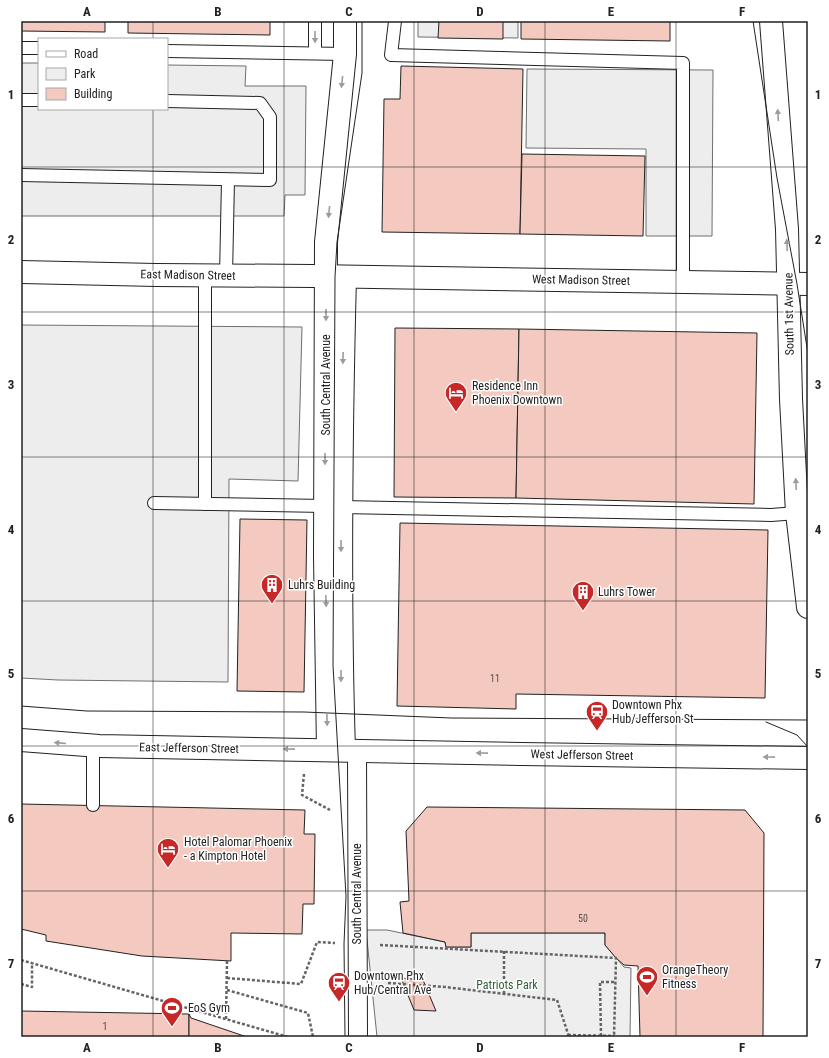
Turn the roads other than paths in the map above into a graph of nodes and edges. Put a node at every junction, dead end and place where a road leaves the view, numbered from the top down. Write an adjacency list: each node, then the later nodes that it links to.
1 (315, 21): 8 (lane, one-way to 8)
2 (345, 21): 9 (main road)
3 (395, 21): 18 (lane)
4 (771, 21): 19 (main road, South 1st Avenue, one-way to 4)
5 (21, 48): 6 (lane)
6 (38, 48)
7 (168, 51): 8 (lane)
8 (315, 53): 9 (lane)
9 (345, 54): 17 (main road, one-way to 17)
10 (21, 100): 11 (lane)
11 (38, 100)
12 (168, 102): 14 (lane)
13 (21, 175): 14 (lane)
14 (228, 180): 16 (lane)
15 (21, 272): 16 (main road, East Madison Street)
16 (215, 276): 17 (main road, East Madison Street); 21 (lane)
17 (342, 277): 18 (main road, West Madison Street); 22 (main road, one-way to 22)
18 (683, 282): 19 (main road, West Madison Street)
19 (798, 284): 23 (main road, South 1st Avenue, one-way to 19)
20 (154, 503): 21 (lane)
21 (205, 504): 22 (lane)
22 (333, 506): 23 (lane); 27 (main road, one-way to 27)
23 (797, 513): 24 (main road, South 1st Avenue)
24 (808, 607)
25 (21, 740): 26 (main road, East Jefferson Street, one-way to 25)
26 (93, 746): 27 (main road, East Jefferson Street, one-way to 26); 29 (lane)
27 (343, 750): 28 (main road, West Jefferson Street, one-way to 27); 30 (street, South Central Avenue)
28 (808, 758)
29 (93, 805)
30 (358, 1037)

